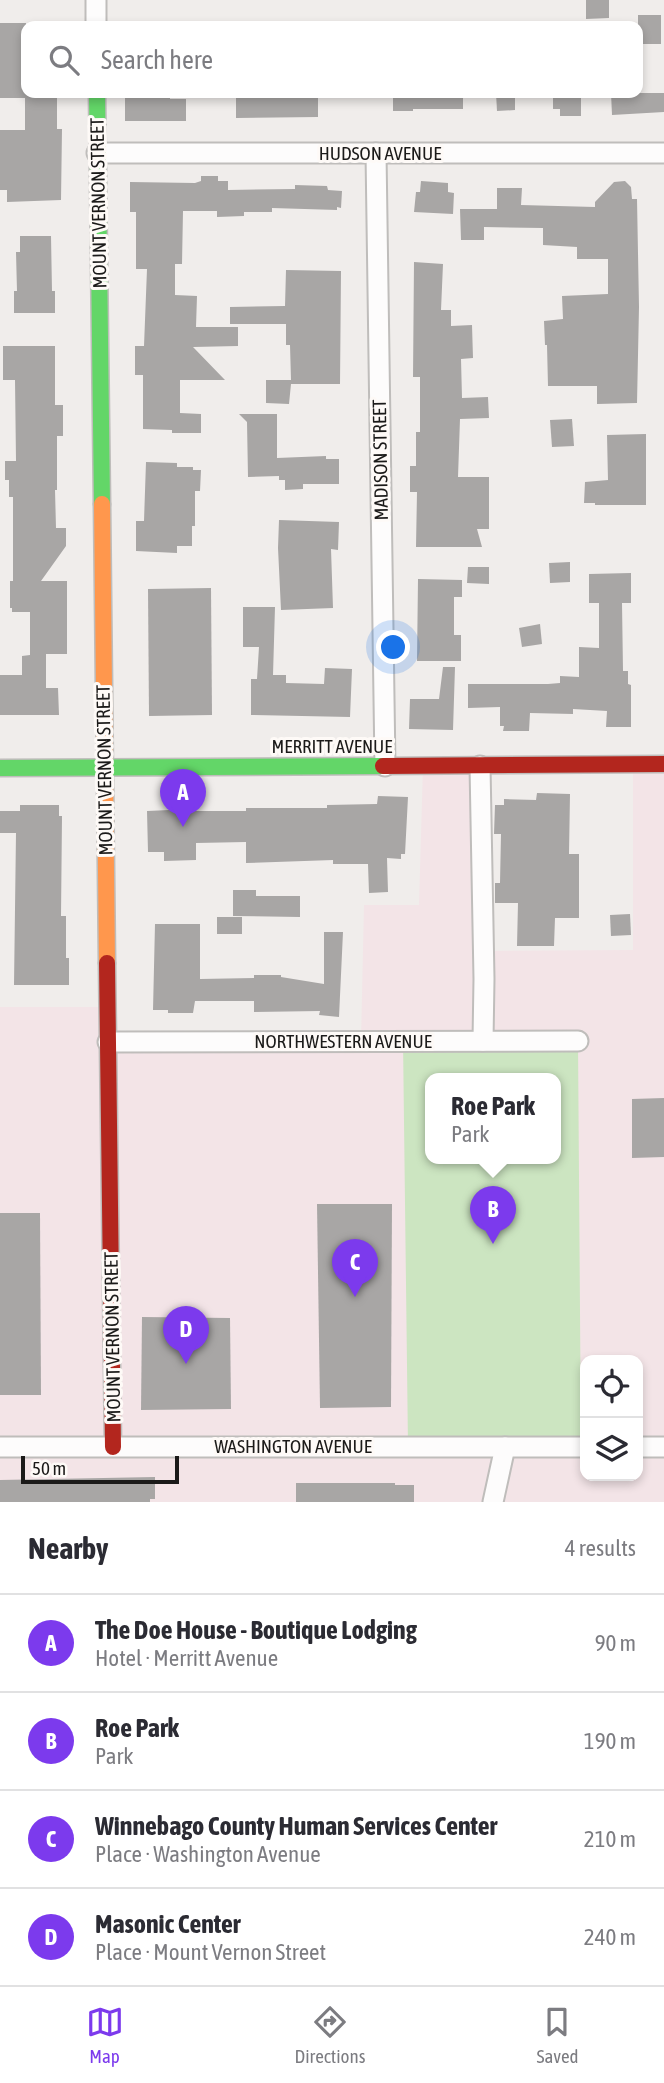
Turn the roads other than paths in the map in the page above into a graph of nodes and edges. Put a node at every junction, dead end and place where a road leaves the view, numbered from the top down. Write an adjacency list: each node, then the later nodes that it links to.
1 (96, 0): 2 (street)
2 (96, 21)
3 (97, 98): 4 (street, MOUNT VERNON STREET)
4 (97, 153): 5 (street, HUDSON AVENUE); 11 (street, MOUNT VERNON STREET)
5 (376, 153): 6 (street, HUDSON AVENUE); 8 (street, MADISON STREET)
6 (664, 153)
7 (664, 765): 9 (street, MERRITT AVENUE)
8 (385, 766): 9 (street, MERRITT AVENUE); 11 (street, MERRITT AVENUE)
9 (480, 766): 12 (street)
10 (0, 768): 11 (street, MERRITT AVENUE)
11 (104, 768): 14 (street, MOUNT VERNON STREET)
12 (483, 1041): 13 (street, NORTHWESTERN AVENUE); 14 (street, NORTHWESTERN AVENUE)
13 (578, 1041)
14 (108, 1042): 16 (street, MOUNT VERNON STREET)
15 (0, 1447): 16 (street, WASHINGTON AVENUE)
16 (113, 1447): 17 (street, WASHINGTON AVENUE)
17 (505, 1447): 18 (street, WASHINGTON AVENUE); 21 (street)
18 (580, 1447)
19 (643, 1447): 20 (street)
20 (664, 1447)
21 (493, 1502)

